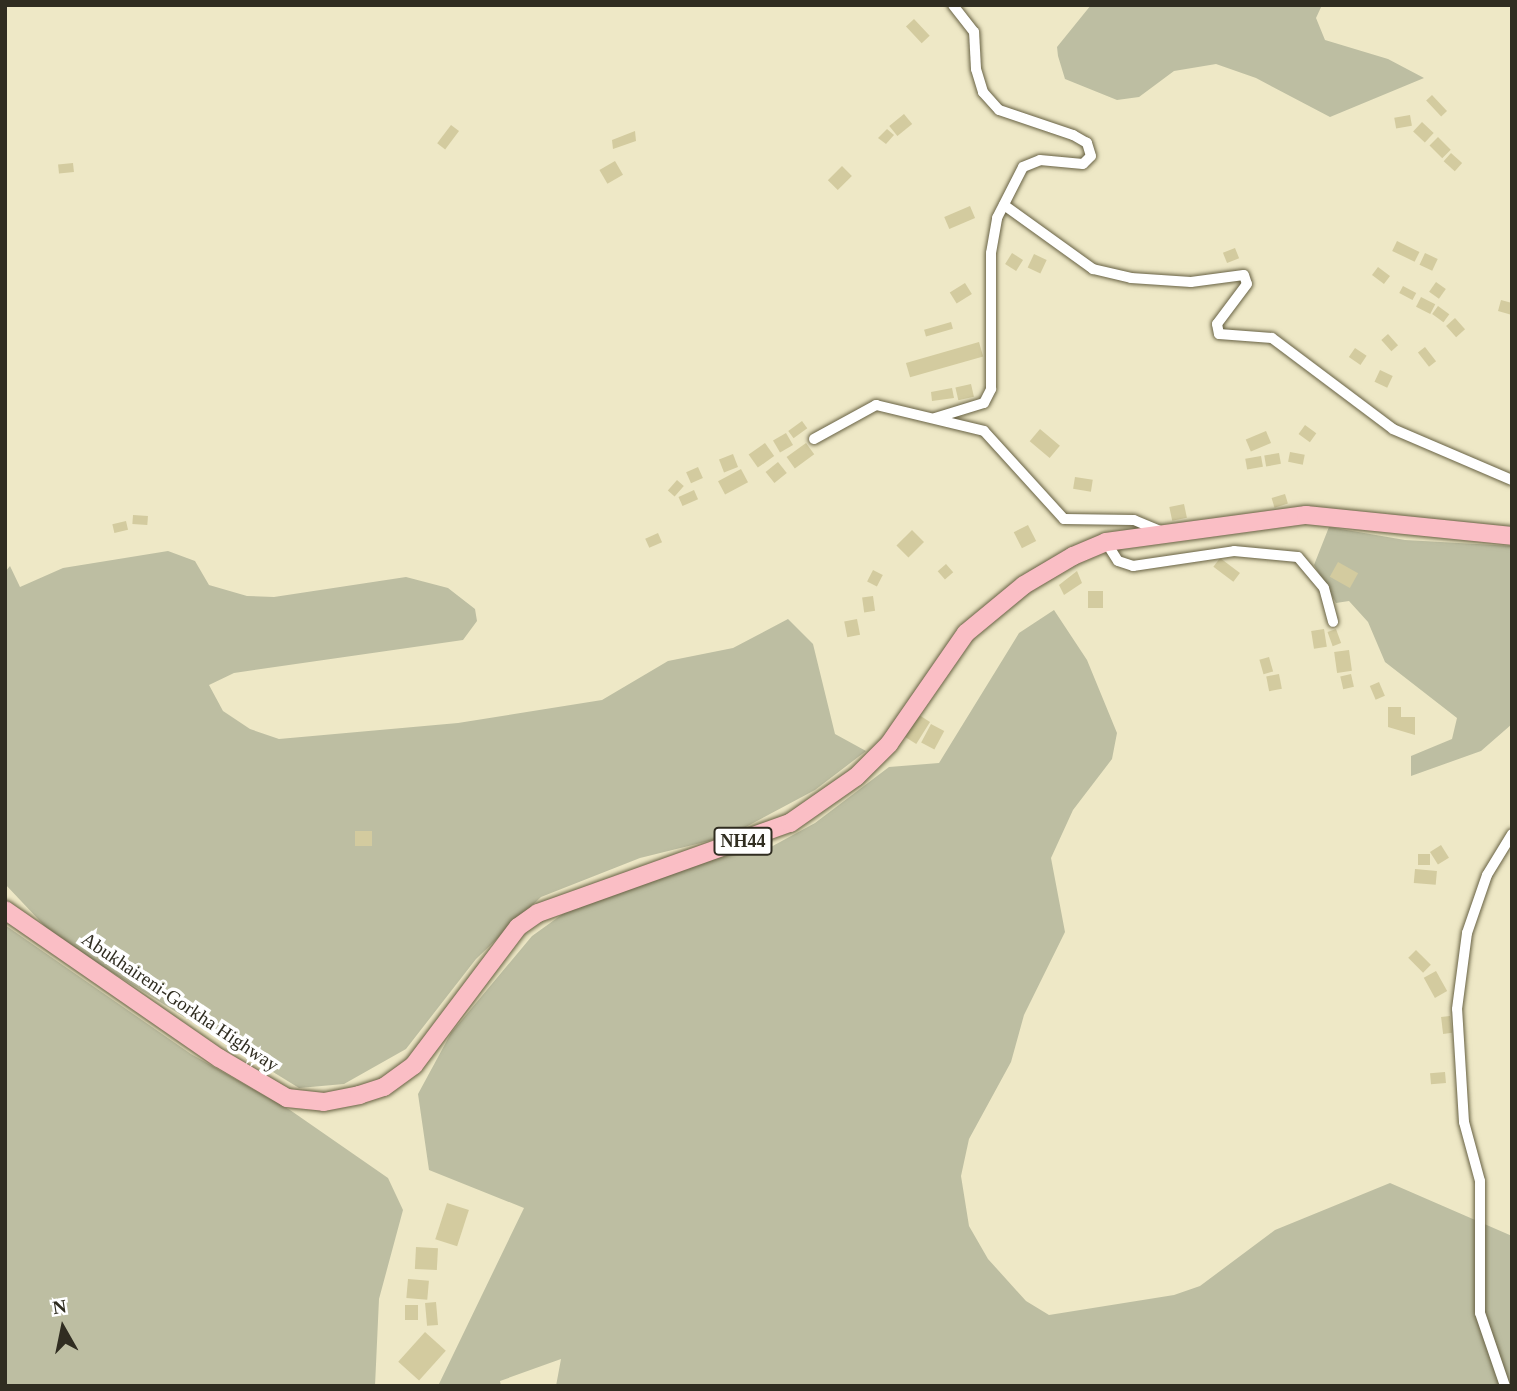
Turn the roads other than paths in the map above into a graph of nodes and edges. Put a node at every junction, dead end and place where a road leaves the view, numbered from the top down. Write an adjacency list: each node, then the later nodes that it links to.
1 (953, 5): 2 (street)
2 (1004, 205): 3 (street); 5 (street)
3 (935, 418): 4 (street); 6 (street)
4 (814, 439)
5 (1512, 480)
6 (1167, 535): 7 (main road, Abukhaireni-Gorkha Highway / NH44); 8 (main road, Abukhaireni-Gorkha Highway / NH44)
7 (1512, 536)
8 (1105, 542): 9 (street); 11 (main road, Abukhaireni-Gorkha Highway / NH44)
9 (1333, 622)
10 (1512, 834): 12 (street)
11 (5, 910)
12 (1505, 1386)

